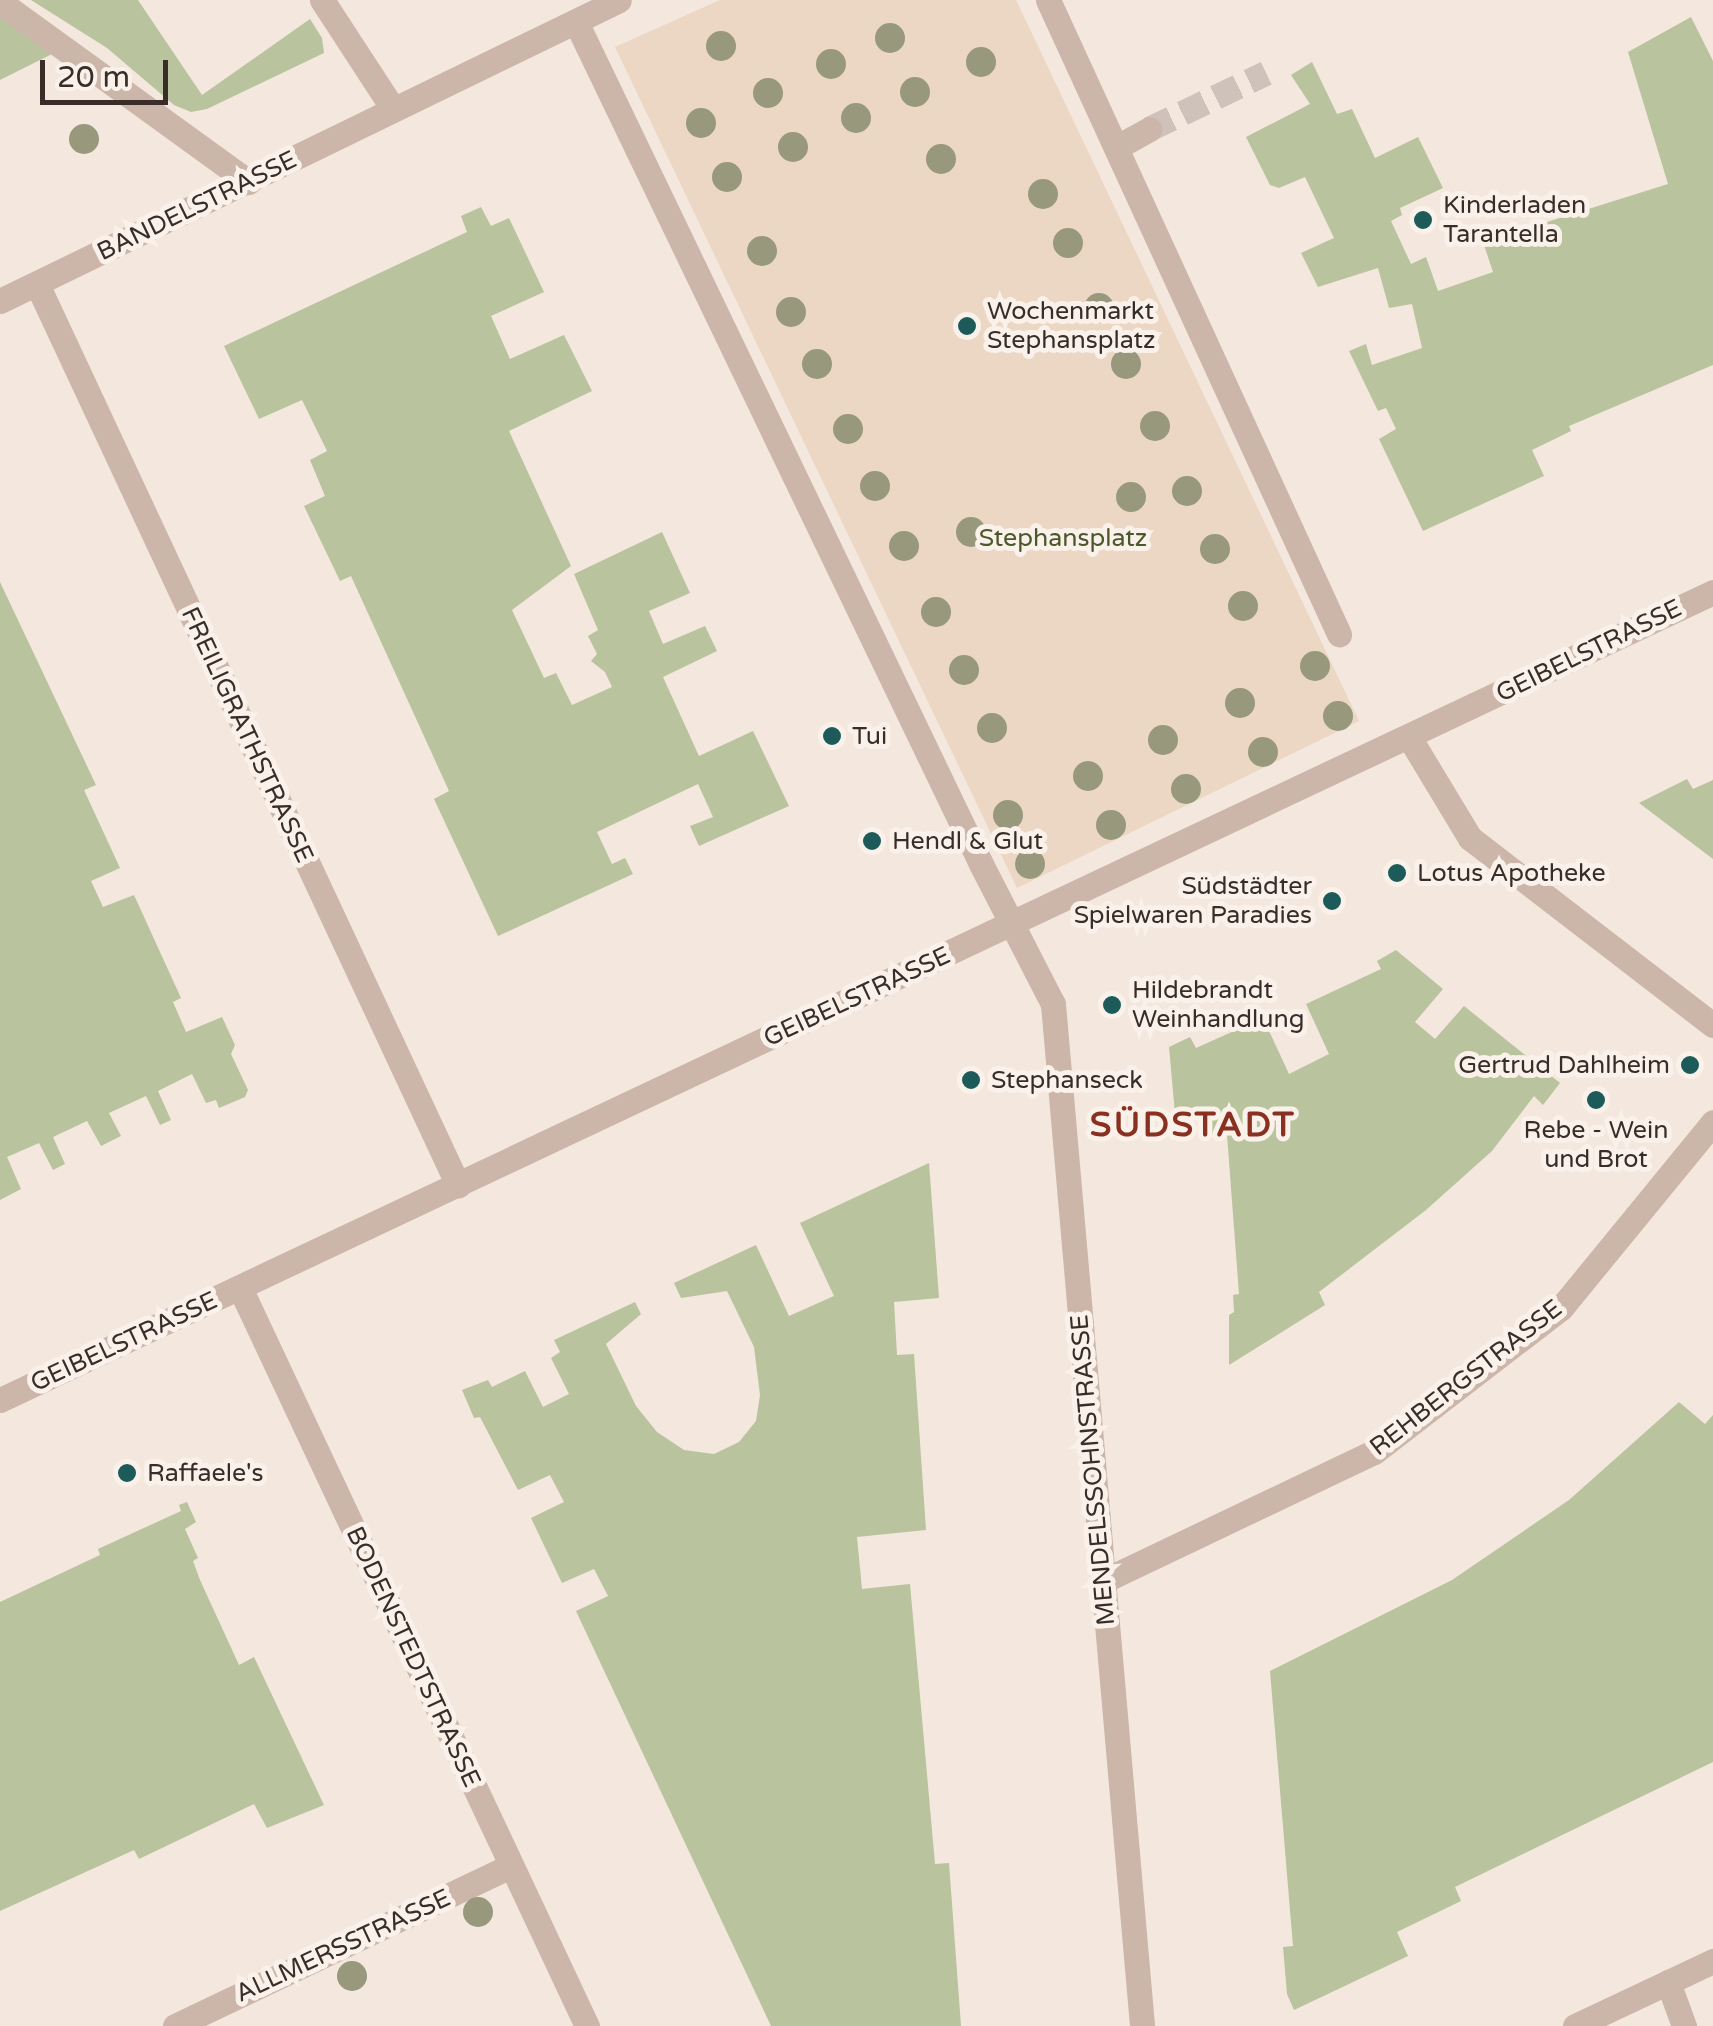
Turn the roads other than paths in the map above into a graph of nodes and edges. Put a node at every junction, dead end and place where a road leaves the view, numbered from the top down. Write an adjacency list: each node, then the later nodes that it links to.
1 (322, 0): 6 (street)
2 (620, 0): 5 (street, BANDELSTRASSE)
3 (1048, 0): 8 (street)
4 (0, 2): 9 (street)
5 (576, 22): 6 (street, BANDELSTRASSE); 15 (street)
6 (394, 110): 9 (street, BANDELSTRASSE)
7 (1149, 130): 8 (street)
8 (1118, 146): 13 (street)
9 (249, 182): 10 (street, BANDELSTRASSE)
10 (37, 284): 11 (street, BANDELSTRASSE); 18 (street, FREILIGRATHSTRASSE)
11 (0, 301)
12 (1713, 592): 14 (street, GEIBELSTRASSE)
13 (1340, 634)
14 (1408, 737): 15 (street, GEIBELSTRASSE); 16 (street)
15 (1011, 924): 18 (street, GEIBELSTRASSE); 21 (street, MENDELSSOHNSTRASSE)
16 (1713, 1025)
17 (1713, 1122): 21 (street, REHBERGSTRASSE)
18 (458, 1185): 19 (street, GEIBELSTRASSE)
19 (240, 1288): 20 (street, GEIBELSTRASSE); 22 (street, BODENSTEDTSTRASSE)
20 (0, 1400)
21 (1103, 1581): 27 (street, MENDELSSOHNSTRASSE)
22 (510, 1866): 25 (street, ALLMERSSTRASSE); 26 (street, BODENSTEDTSTRASSE)
23 (1713, 1961): 24 (street)
24 (1668, 1982): 28 (street); 29 (street)
25 (175, 2026)
26 (587, 2026)
27 (1142, 2026)
28 (1575, 2026)
29 (1684, 2026)

